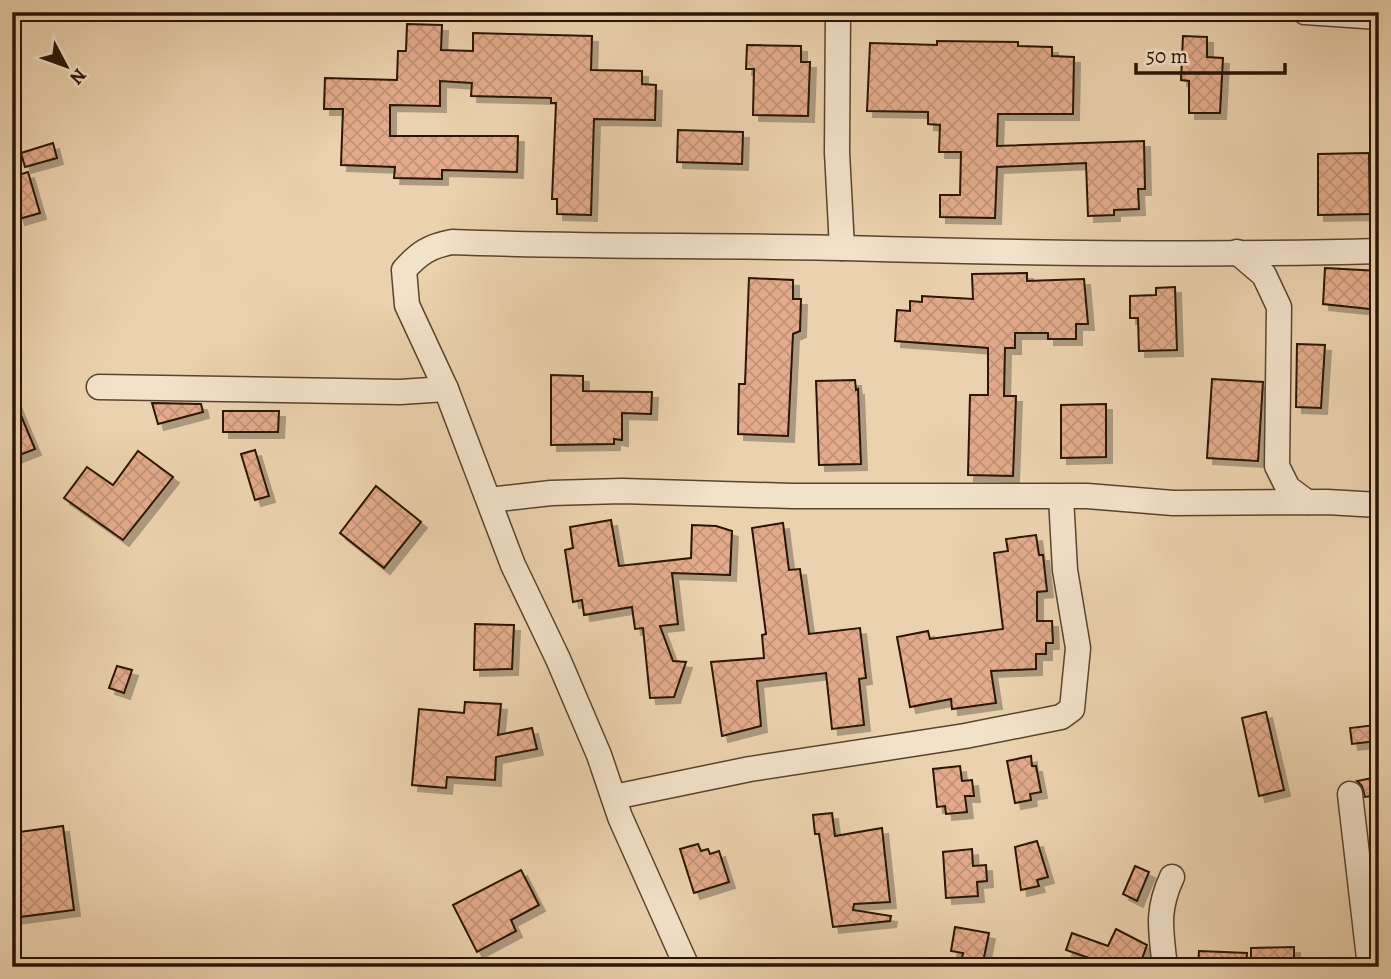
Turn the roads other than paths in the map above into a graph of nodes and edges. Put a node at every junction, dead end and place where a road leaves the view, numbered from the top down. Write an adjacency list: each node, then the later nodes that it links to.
1 (838, 12): 4 (street)
2 (1305, 12): 3 (street)
3 (1379, 17)
4 (842, 248): 5 (street); 8 (street)
5 (1237, 251): 6 (street); 11 (street)
6 (1379, 251)
7 (99, 387): 8 (street)
8 (446, 389): 10 (street)
9 (1061, 497): 10 (street); 11 (street); 14 (street)
10 (489, 500): 14 (street)
11 (1307, 502): 12 (street)
12 (1379, 505)
13 (1350, 794): 18 (street)
14 (614, 797): 16 (street)
15 (1172, 877): 17 (street)
16 (688, 967)
17 (1165, 967)
18 (1370, 967)

